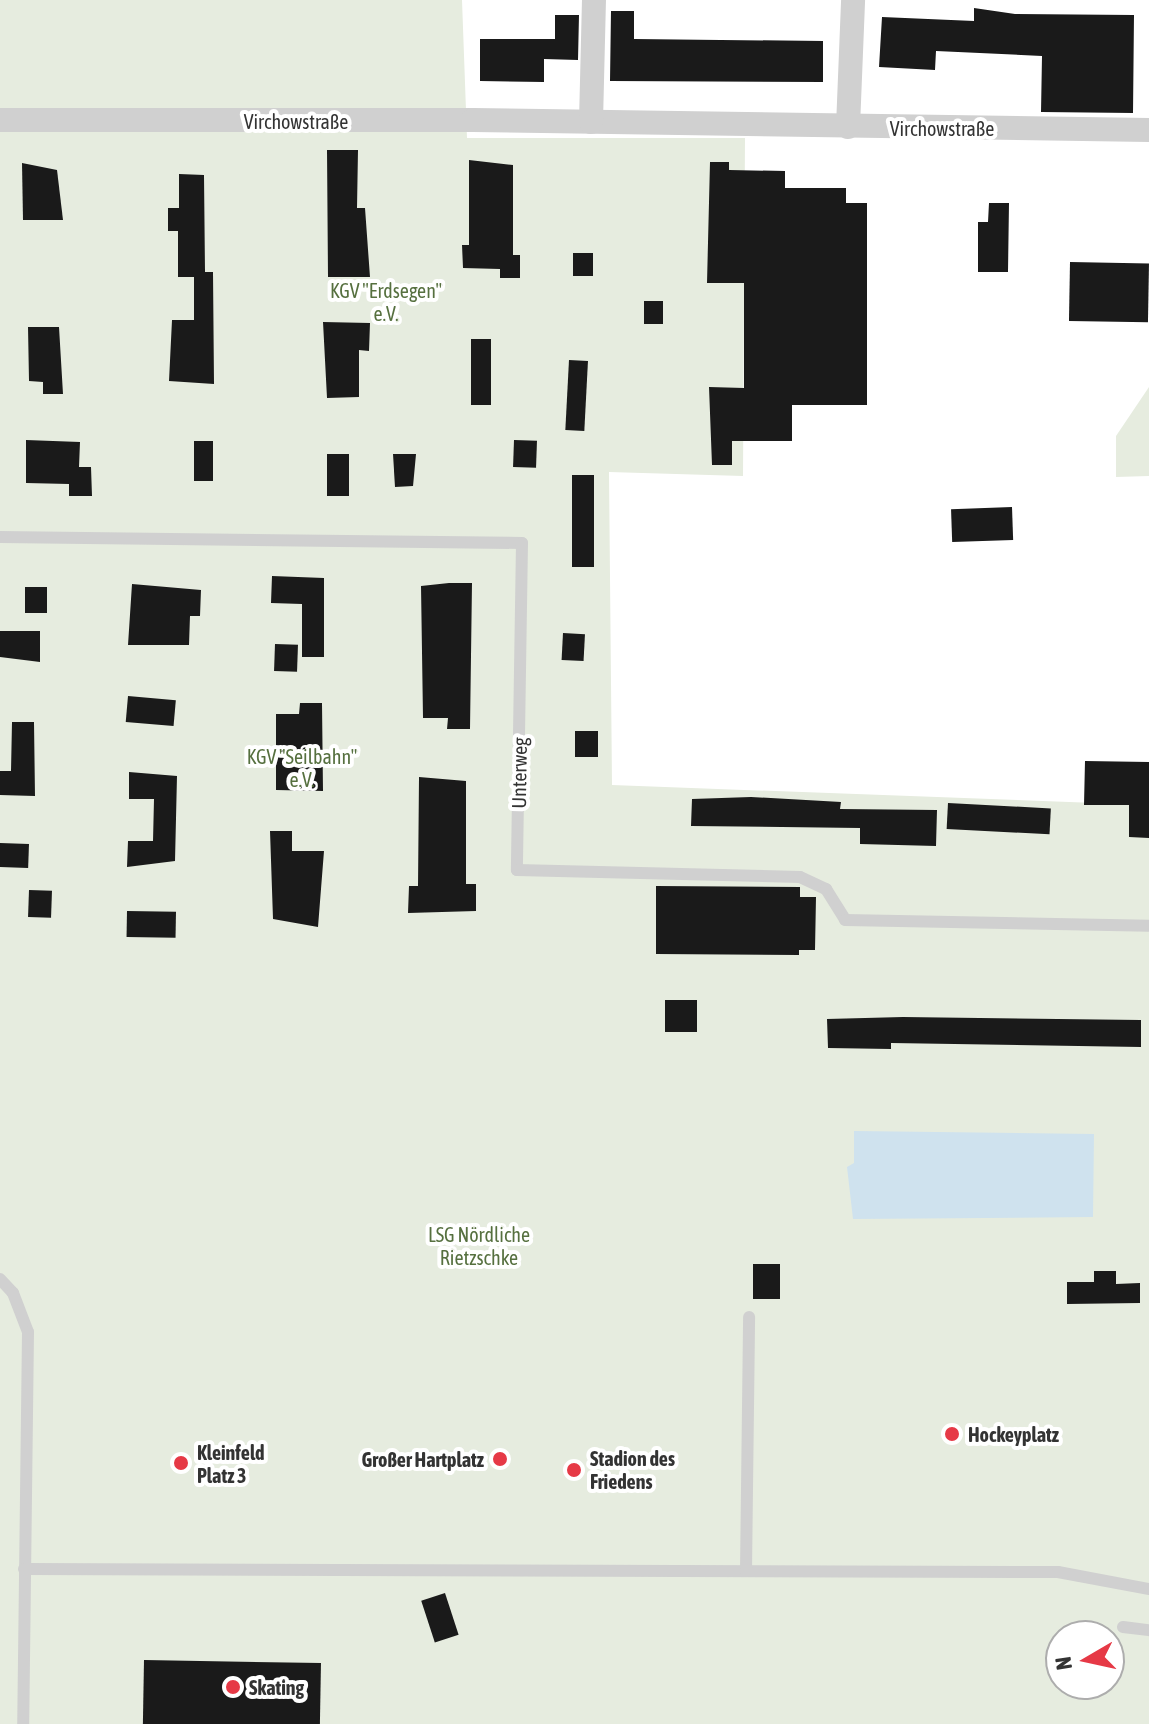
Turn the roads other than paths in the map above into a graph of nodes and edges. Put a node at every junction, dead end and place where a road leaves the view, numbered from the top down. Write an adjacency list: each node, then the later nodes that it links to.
1 (594, 0): 4 (street)
2 (853, 0): 5 (street)
3 (0, 120): 4 (street, Virchowstraße)
4 (591, 122): 5 (street, Virchowstraße)
5 (848, 127): 6 (street, Virchowstraße)
6 (1149, 130)
7 (0, 537): 8 (lane, Unterweg)
8 (1149, 926)
9 (0, 1279): 11 (lane)
10 (749, 1317): 12 (lane)
11 (24, 1569): 12 (lane); 16 (lane)
12 (746, 1571): 13 (lane)
13 (1149, 1589)
14 (1125, 1627): 15 (lane)
15 (1149, 1630)
16 (23, 1724)

